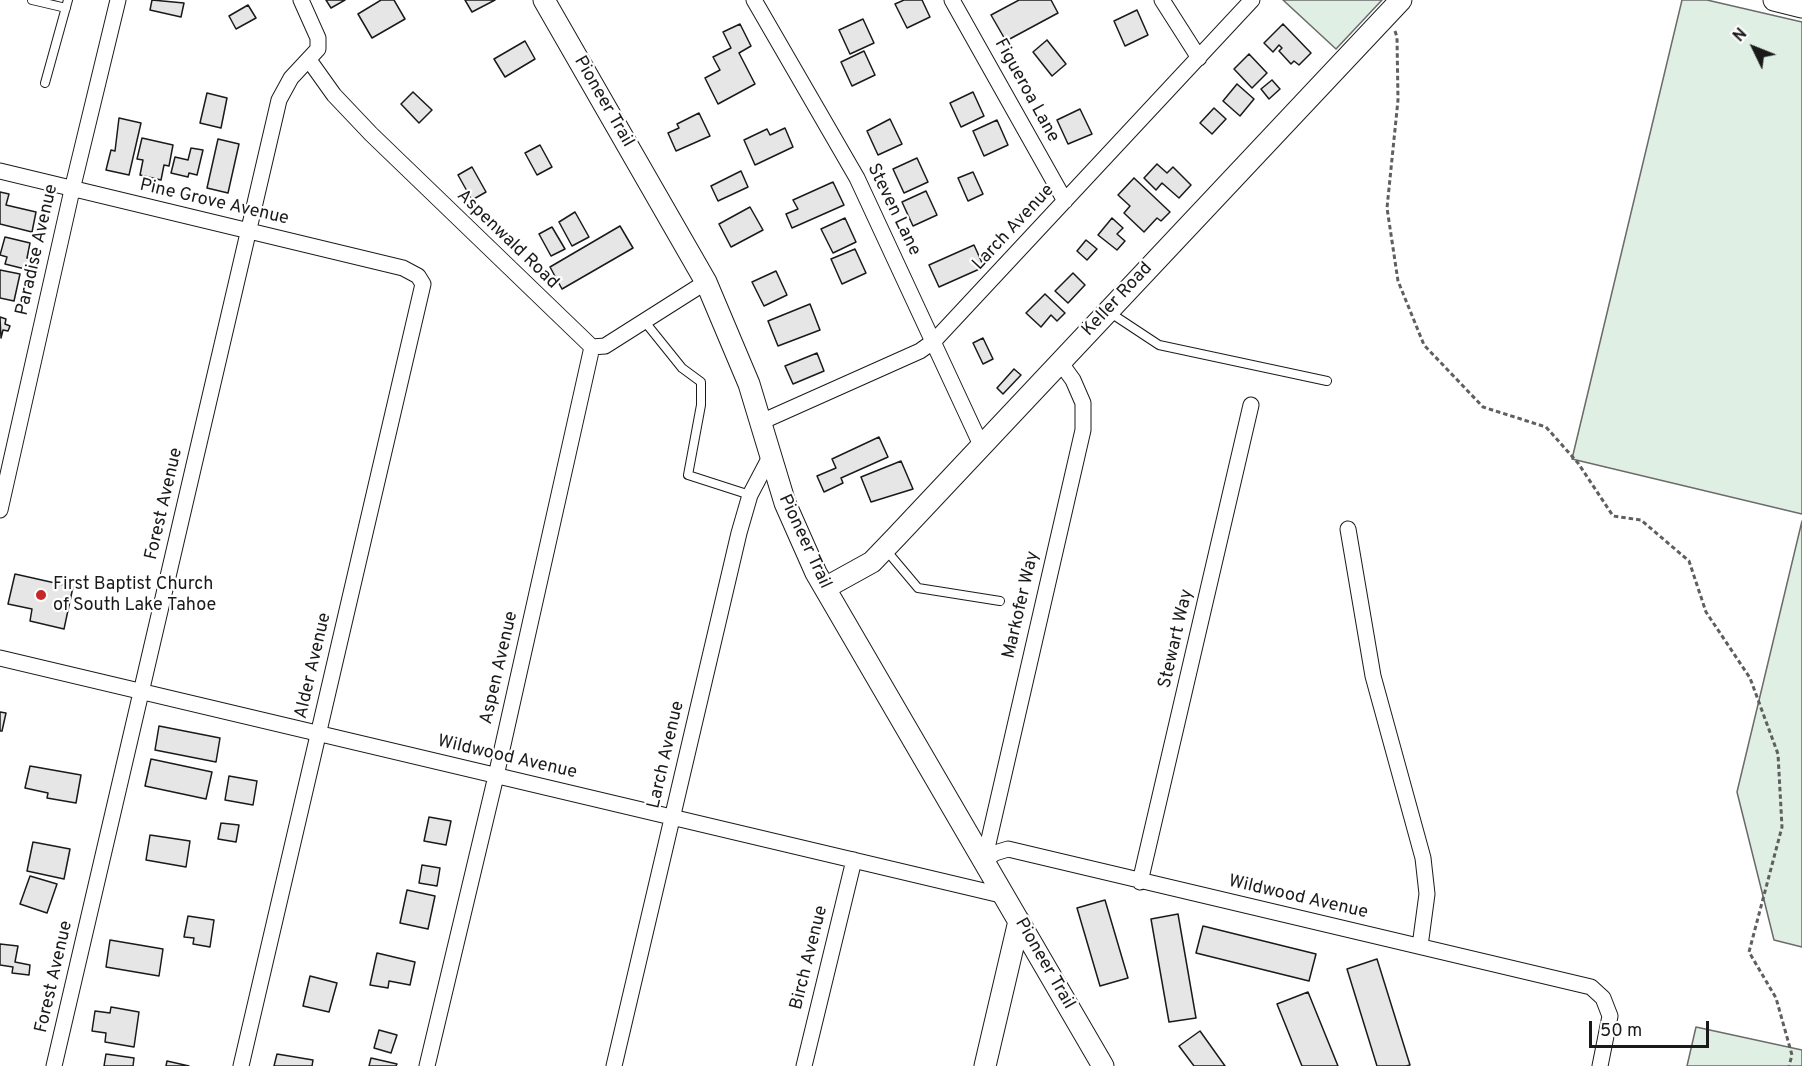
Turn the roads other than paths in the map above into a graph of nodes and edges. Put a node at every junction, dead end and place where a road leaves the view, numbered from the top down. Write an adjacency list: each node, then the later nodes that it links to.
1 (32, 0): 10 (lane)
2 (118, 0): 17 (street, Paradise Avenue)
3 (301, 0): 14 (street)
4 (544, 0): 21 (main road, Pioneer Trail)
5 (754, 0): 24 (street, Steven Lane)
6 (952, 0): 18 (street, Figueroa Lane)
7 (1162, 0): 13 (street)
8 (1252, 0): 13 (street, Larch Avenue)
9 (1774, 0): 12 (main road)
10 (67, 4): 15 (lane)
11 (1394, 7): 22 (main road, Keller Road)
12 (1802, 7)
13 (1199, 58): 18 (street, Larch Avenue)
14 (309, 60): 19 (street, Forest Avenue); 25 (street, Aspenwald Road)
15 (45, 83)
16 (0, 171): 17 (street, Pine Grove Avenue)
17 (72, 190): 19 (street, Pine Grove Avenue); 33 (street, Paradise Avenue)
18 (1065, 201): 24 (street, Larch Avenue)
19 (248, 231): 20 (street, Pine Grove Avenue); 39 (street, Forest Avenue)
20 (418, 276): 40 (street, Alder Avenue)
21 (706, 282): 23 (street); 29 (main road, Pioneer Trail)
22 (1108, 311): 26 (main road, Keller Road); 27 (lane)
23 (645, 321): 25 (street); 32 (lane)
24 (934, 340): 29 (street, Larch Avenue); 30 (street, Steven Lane)
25 (592, 347): 41 (street, Aspen Avenue)
26 (1060, 362): 30 (main road, Keller Road); 44 (street, Markofer Way)
27 (1327, 381)
28 (1251, 405): 45 (street, Stewart Way)
29 (761, 422): 31 (main road, Pioneer Trail)
30 (981, 445): 35 (main road, Keller Road)
31 (770, 457): 32 (street, Larch Avenue); 36 (main road, Pioneer Trail)
32 (750, 495): 42 (street, Larch Avenue)
33 (0, 510)
34 (1348, 529): 48 (street)
35 (885, 549): 36 (main road, Keller Road); 37 (lane)
36 (825, 588): 44 (main road, Pioneer Trail)
37 (1000, 601)
38 (0, 658): 39 (street, Wildwood Avenue)
39 (142, 692): 40 (street, Wildwood Avenue); 49 (street, Forest Avenue)
40 (318, 733): 41 (street, Wildwood Avenue); 50 (street, Alder Avenue)
41 (496, 776): 42 (street, Wildwood Avenue); 51 (street, Aspen Avenue)
42 (672, 817): 43 (street, Wildwood Avenue); 52 (street, Larch Avenue)
43 (854, 860): 46 (street, Wildwood Avenue); 53 (street, Birch Avenue)
44 (984, 861): 45 (street, Wildwood Avenue); 46 (main road, Pioneer Trail)
45 (1140, 882): 48 (street, Wildwood Avenue)
46 (1005, 896): 47 (main road, Pioneer Trail)
47 (1019, 921): 54 (main road); 55 (main road, Pioneer Trail)
48 (1419, 946): 56 (street, Wildwood Avenue)
49 (54, 1066)
50 (241, 1066)
51 (427, 1066)
52 (614, 1066)
53 (804, 1066)
54 (985, 1066)
55 (1103, 1066)
56 (1600, 1066)

